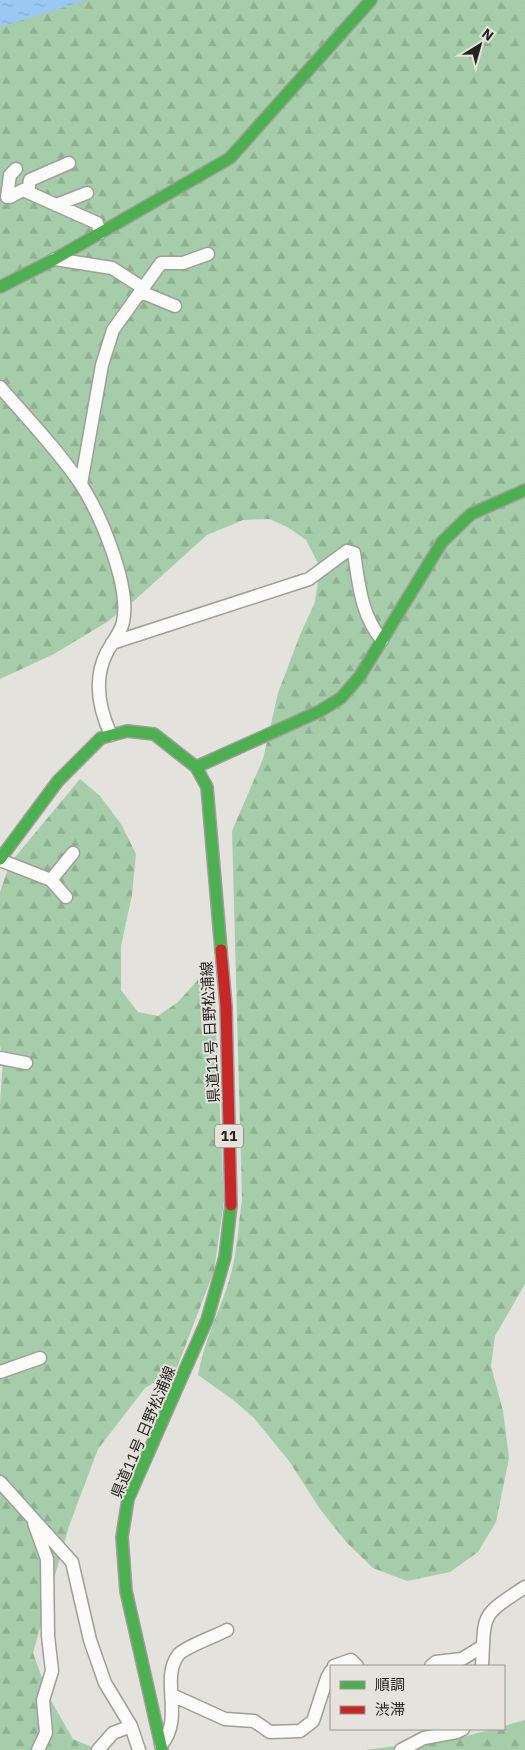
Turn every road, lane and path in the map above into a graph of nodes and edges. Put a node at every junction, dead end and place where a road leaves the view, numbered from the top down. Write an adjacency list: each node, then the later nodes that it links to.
1 (371, 0): 7 (main road)
2 (69, 162): 4 (street)
3 (16, 169): 4 (street)
4 (28, 192): 6 (street)
5 (86, 193): 6 (street)
6 (56, 205): 7 (street)
7 (100, 233): 9 (main road)
8 (208, 254): 11 (street)
9 (55, 259): 10 (main road); 11 (street)
10 (0, 287)
11 (142, 290): 12 (street); 14 (street)
12 (175, 306)
13 (0, 387): 14 (street)
14 (81, 484): 17 (street)
15 (525, 490): 16 (main road)
16 (382, 640): 17 (street); 19 (main road)
17 (112, 642): 18 (street)
18 (111, 735): 19 (main road, 県道11号 日野松浦線 / 11); 21 (main road, 県道11号 日野松浦線 / 11)
19 (196, 767): 41 (main road, 県道11号 日野松浦線 / 11)
20 (73, 853): 22 (street)
21 (0, 859): 22 (street)
22 (51, 880): 23 (street)
23 (66, 897)
24 (0, 1058): 25 (street)
25 (26, 1064)
26 (40, 1358): 27 (street)
27 (0, 1372)
28 (0, 1482): 29 (street)
29 (31, 1516): 39 (street); 42 (street)
30 (525, 1587): 32 (street)
31 (227, 1630): 38 (street)
32 (483, 1646): 35 (street); 36 (street)
33 (337, 1665): 34 (street)
34 (356, 1665)
35 (432, 1665)
36 (482, 1665)
37 (330, 1673): 38 (street)
38 (172, 1695): 41 (street)
39 (131, 1726): 43 (street); 44 (street)
40 (461, 1730): 45 (street)
41 (161, 1748)
42 (38, 1750)
43 (98, 1750)
44 (139, 1750)
45 (401, 1750)

